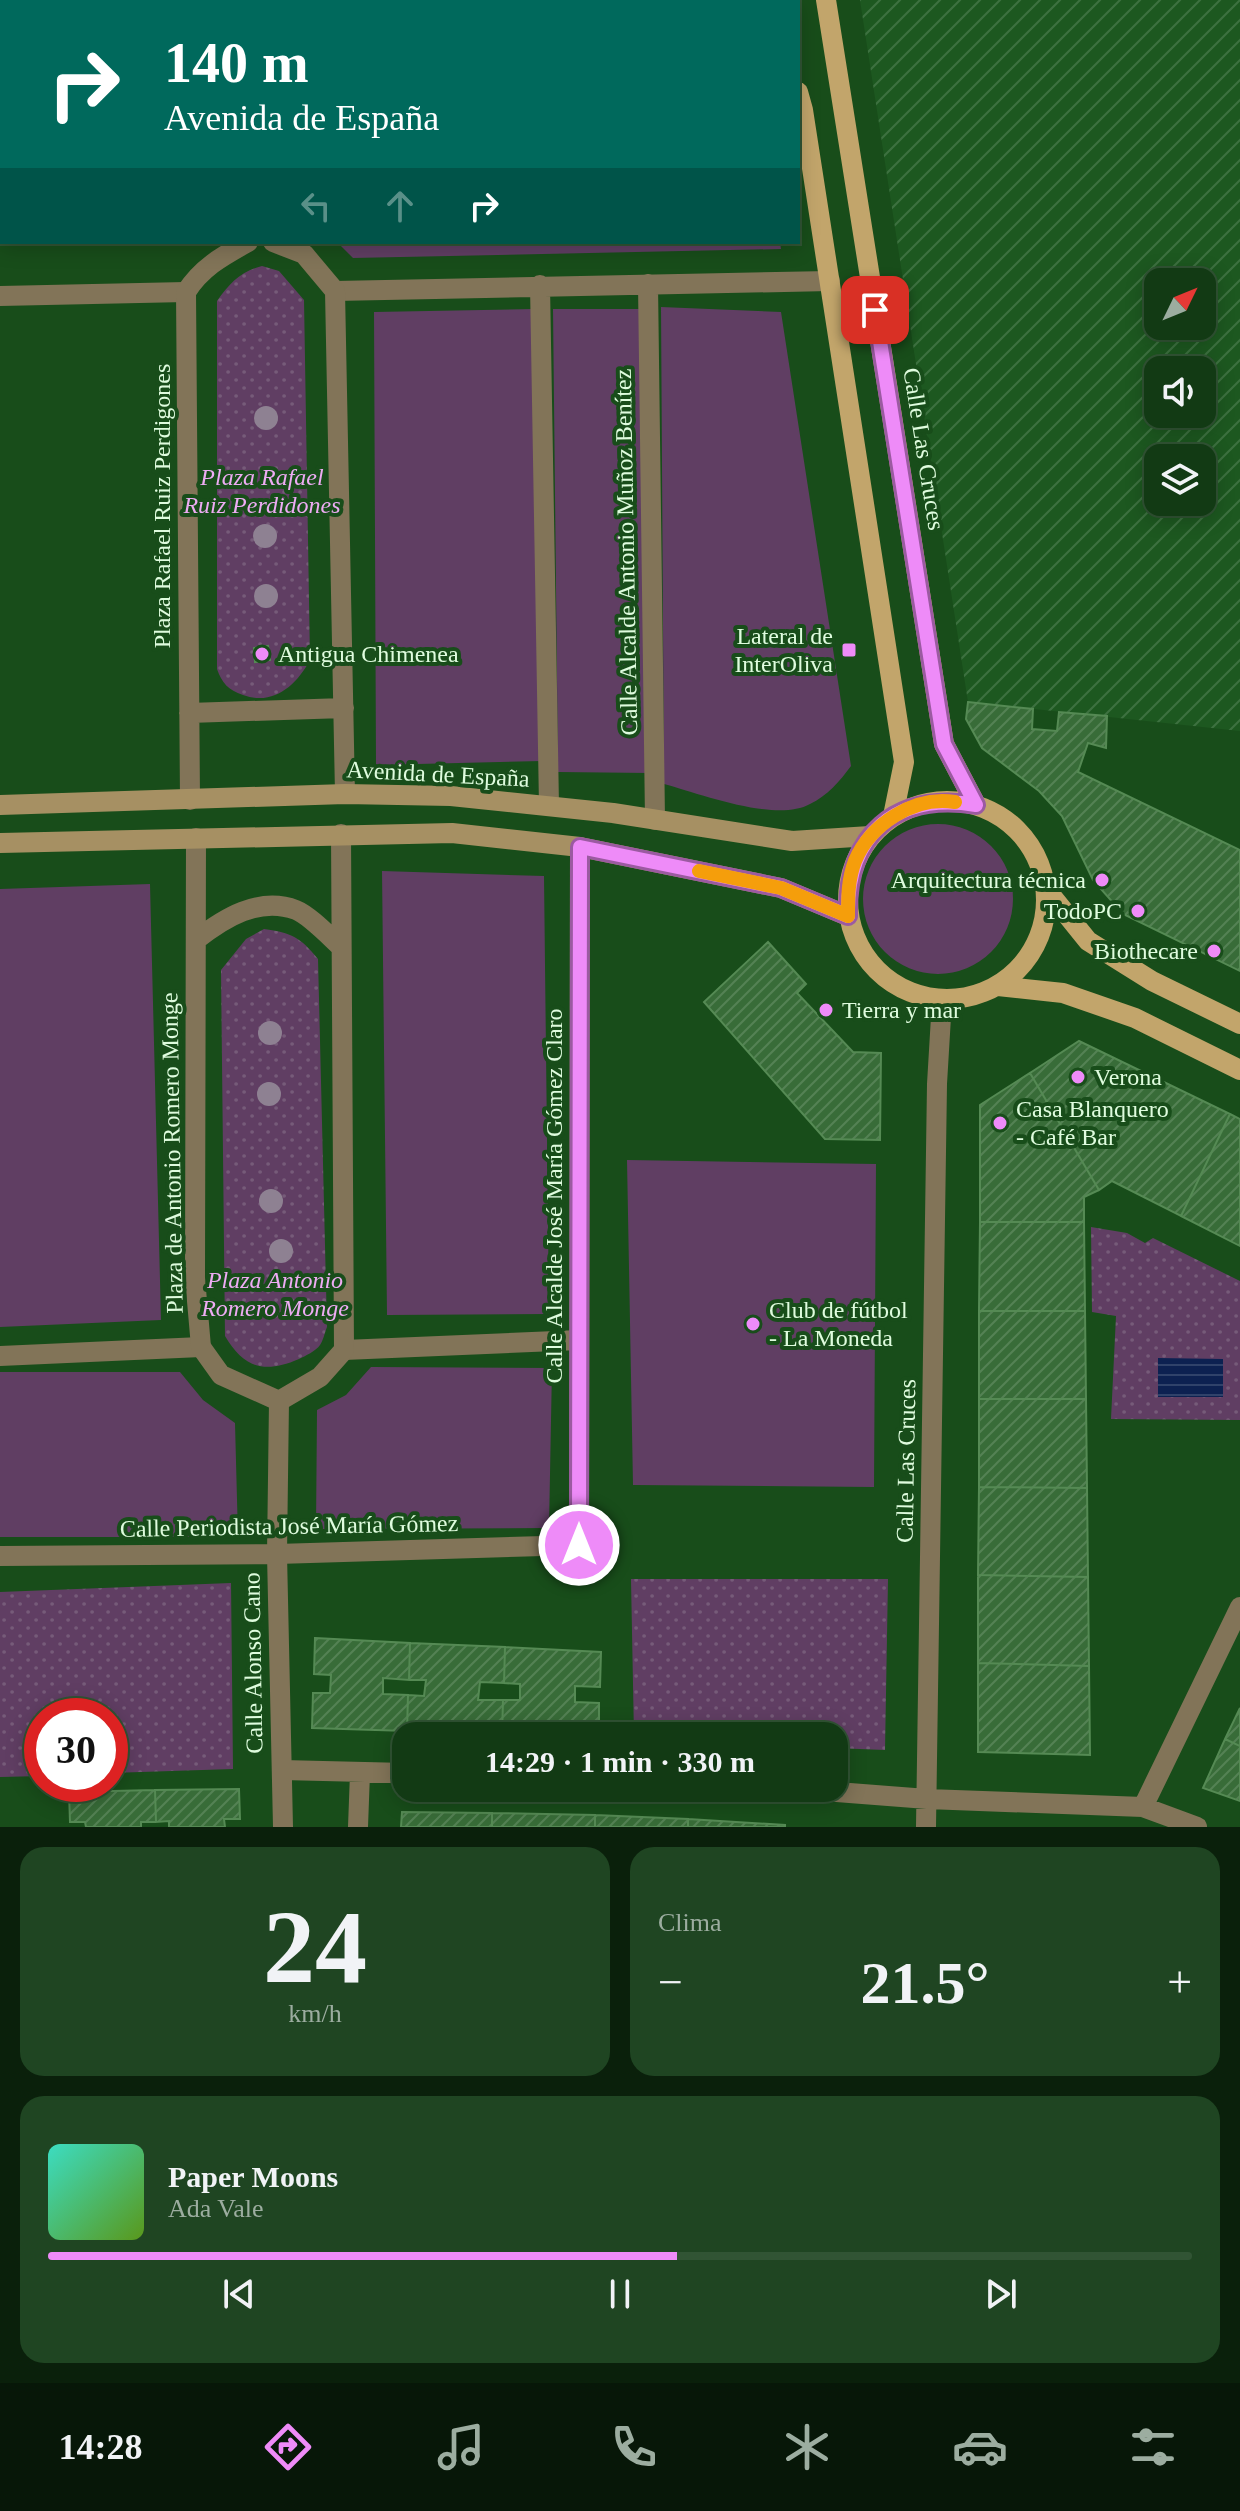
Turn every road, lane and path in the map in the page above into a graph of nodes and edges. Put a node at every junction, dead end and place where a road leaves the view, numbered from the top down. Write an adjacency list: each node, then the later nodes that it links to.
1 (826, 0): 16 (main road, Calle Las Cruces)
2 (800, 99): 5 (main road)
3 (244, 244): 9 (street)
4 (278, 244): 8 (street)
5 (830, 281): 6 (street); 18 (main road)
6 (648, 284): 7 (street); 19 (street, Calle Alcalde Antonio Muñoz Benítez)
7 (540, 285): 8 (street); 17 (street)
8 (335, 291): 11 (street)
9 (186, 292): 10 (street); 12 (street, Plaza Rafael Ruiz Perdigones)
10 (0, 296)
11 (344, 708): 12 (street); 13 (street)
12 (189, 713): 14 (street, Plaza Rafael Ruiz Perdigones)
13 (345, 794): 14 (main road, Avenida de España); 17 (main road, Avenida de España)
14 (190, 800): 15 (main road, Avenida de España)
15 (0, 805)
16 (976, 805): 18 (main road); 25 (main road)
17 (549, 806): 19 (main road, Avenida de España)
18 (893, 816): 21 (main road)
19 (655, 820): 21 (main road, Avenida de España)
20 (341, 834): 22 (main road); 24 (main road); 28 (street)
21 (870, 836): 26 (main road)
22 (196, 838): 23 (main road); 27 (street, Plaza de Antonio Romero Monge)
23 (0, 843)
24 (580, 847): 26 (main road); 33 (street, Calle Alcalde José María Gómez Claro)
25 (1046, 889): 29 (main road); 31 (main road)
26 (848, 916): 30 (main road)
27 (196, 940): 28 (street); 34 (street, Plaza de Antonio Romero Monge)
28 (341, 947): 35 (street)
29 (998, 986): 30 (main road); 32 (main road)
30 (942, 1000): 46 (street, Calle Las Cruces)
31 (1240, 1024)
32 (1240, 1070)
33 (579, 1340): 35 (street); 38 (street, Calle Alcalde José María Gómez Claro)
34 (201, 1347): 36 (street); 37 (street, Plaza de Antonio Romero Monge)
35 (344, 1350): 37 (street)
36 (0, 1356)
37 (279, 1401): 39 (street, Calle Alonso Cano)
38 (579, 1545): 39 (street, Calle Periodista José María Gómez)
39 (277, 1554): 40 (street, Calle Periodista José María Gómez); 42 (street, Calle Alonso Cano)
40 (0, 1556)
41 (1240, 1607): 47 (street)
42 (282, 1770): 43 (street); 48 (street, Calle Alonso Cano)
43 (360, 1773): 44 (street); 49 (street)
44 (392, 1773)
45 (848, 1793): 46 (street)
46 (927, 1799): 47 (street); 50 (street, Calle Las Cruces)
47 (1143, 1807): 51 (street)
48 (283, 1827)
49 (358, 1827)
50 (926, 1827)
51 (1197, 1827)

